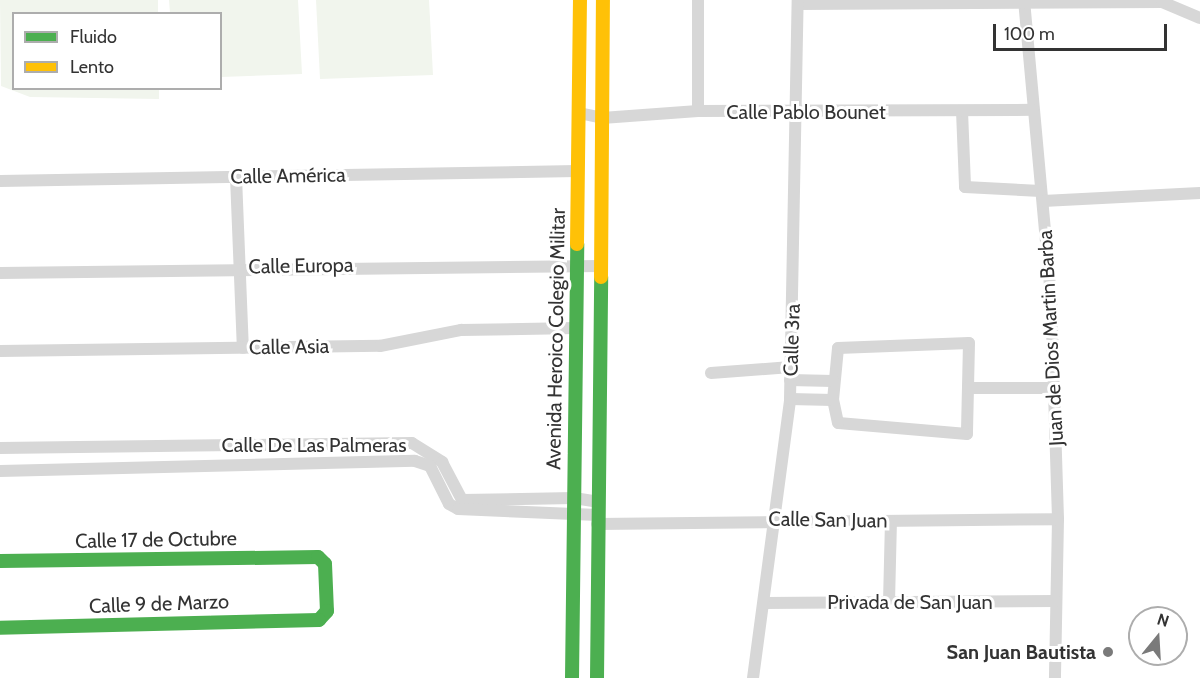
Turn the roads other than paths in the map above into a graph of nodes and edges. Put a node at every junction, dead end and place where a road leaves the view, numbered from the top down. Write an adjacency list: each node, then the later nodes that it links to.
1 (580, 0): 10 (main road, Avenida Heroico Colegio Militar)
2 (603, 0): 12 (main road)
3 (698, 0): 8 (street)
4 (798, 2): 5 (street); 11 (street, Calle 3ra)
5 (1025, 3): 6 (street); 7 (street, Juan de Dios Martin Barba)
6 (1200, 18)
7 (1034, 110): 9 (street, Calle Pablo Bounet); 17 (street, Juan de Dios Martin Barba)
8 (698, 111): 11 (street, Calle Pablo Bounet); 12 (street, Calle Pablo Bounet)
9 (962, 111): 11 (street, Calle Pablo Bounet); 17 (street)
10 (579, 113): 12 (street, Calle Pablo Bounet); 13 (main road, Avenida Heroico Colegio Militar)
11 (795, 113): 25 (street, Calle 3ra)
12 (602, 118): 19 (main road)
13 (577, 171): 14 (street, Calle América); 18 (main road, Avenida Heroico Colegio Militar)
14 (236, 177): 15 (street, Calle América); 20 (street)
15 (0, 181)
16 (1200, 193): 17 (street)
17 (1042, 196): 30 (street, Juan de Dios Martin Barba)
18 (578, 262): 19 (street, Calle Europa); 20 (street, Calle Europa); 22 (main road, Avenida Heroico Colegio Militar)
19 (601, 266): 39 (main road)
20 (239, 267): 21 (street, Calle Europa); 23 (street)
21 (0, 273)
22 (576, 328): 23 (street, Calle Asia); 38 (main road, Avenida Heroico Colegio Militar)
23 (243, 348): 24 (street, Calle Asia)
24 (0, 351)
25 (791, 367): 26 (street); 27 (street, Calle 3ra)
26 (711, 373)
27 (790, 381): 28 (street); 31 (street, Calle 3ra)
28 (833, 381): 29 (street); 32 (street)
29 (968, 388): 30 (street); 32 (street)
30 (1054, 388): 41 (street, Juan de Dios Martin Barba)
31 (790, 399): 32 (street); 40 (street, Calle 3ra)
32 (833, 400)
33 (192, 446): 34 (street, Calle De Las Palmeras); 35 (street, Calle De Las Palmeras); 36 (street)
34 (0, 448)
35 (432, 461): 36 (street, Calle De Las Palmeras); 38 (street, Calle De Las Palmeras)
36 (193, 465): 37 (street, Calle De Las Palmeras)
37 (0, 471)
38 (574, 504): 39 (street, Calle De Las Palmeras); 49 (main road, Avenida Heroico Colegio Militar)
39 (598, 514): 40 (street, Calle San Juan); 50 (main road)
40 (777, 519): 42 (street, Calle San Juan); 46 (street, Calle 3ra)
41 (1058, 519): 42 (street, Calle San Juan); 44 (street, Juan de Dios Martin Barba)
42 (891, 520): 45 (street)
43 (0, 561): 47 (main road, Calle 17 de Octubre)
44 (1056, 601): 45 (street, Privada de San Juan); 52 (street, Juan de Dios Martin Barba)
45 (889, 602): 46 (street, Privada de San Juan)
46 (764, 603): 51 (street, Calle 3ra)
47 (319, 620): 48 (main road, Calle 9 de Marzo)
48 (0, 628)
49 (572, 678)
50 (597, 678)
51 (753, 678)
52 (1055, 678)

